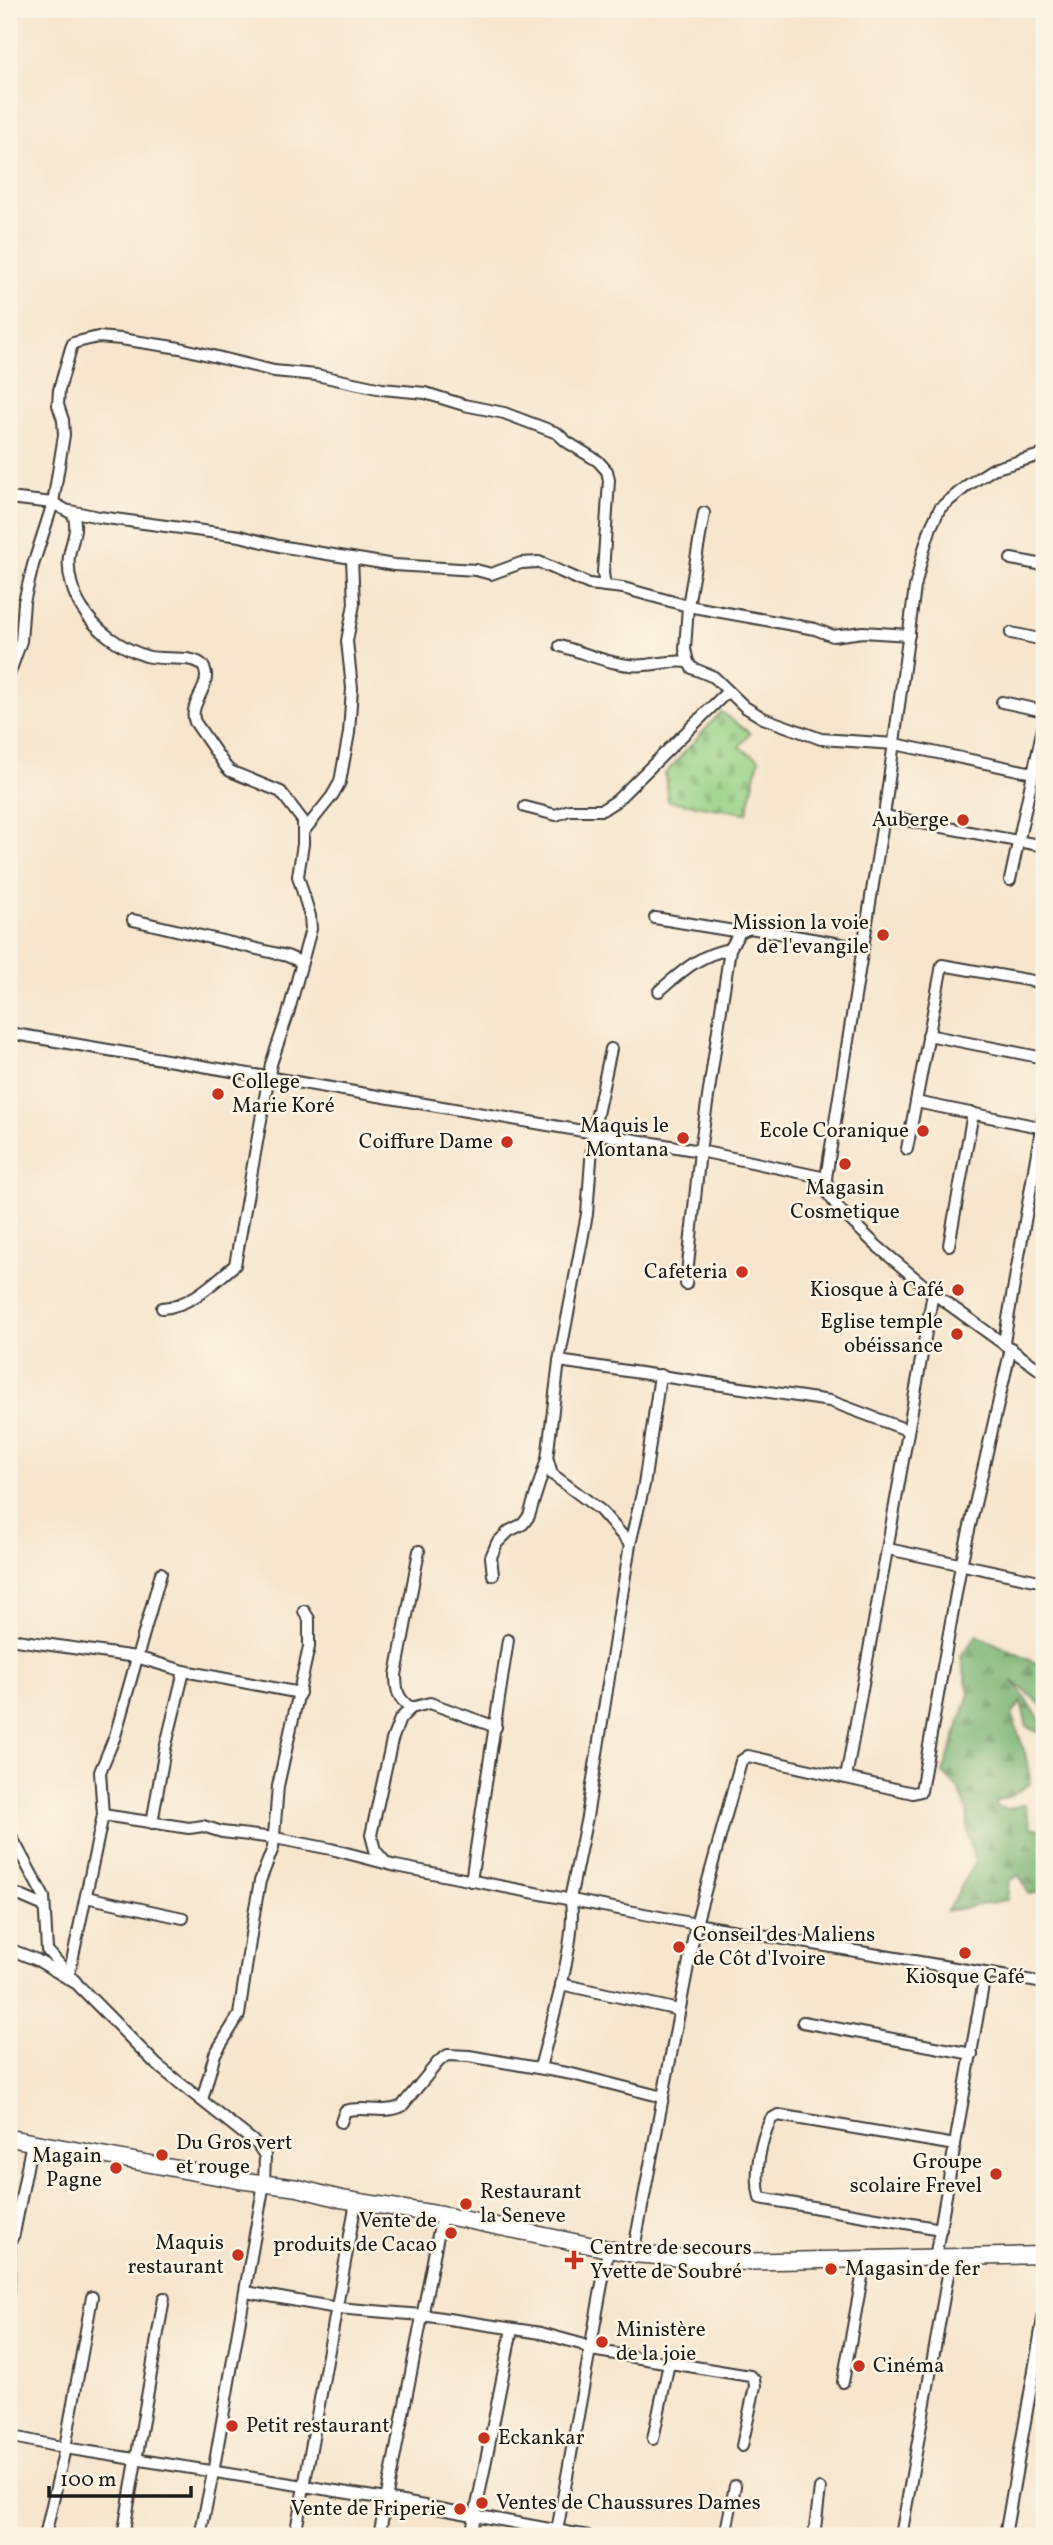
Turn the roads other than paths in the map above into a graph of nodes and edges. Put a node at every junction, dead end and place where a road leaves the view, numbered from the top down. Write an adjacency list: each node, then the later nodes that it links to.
1 (1044, 454): 12 (street)
2 (9, 498): 3 (street)
3 (54, 503): 4 (street); 9 (street); 16 (street)
4 (69, 511): 6 (street); 25 (street)
5 (704, 513): 10 (street)
6 (352, 559): 9 (street); 25 (street)
7 (1011, 559): 8 (street)
8 (1044, 565)
9 (605, 586): 10 (street)
10 (688, 607): 12 (street); 15 (street)
11 (1011, 633): 13 (street)
12 (909, 635): 21 (street)
13 (1044, 640)
14 (560, 646): 15 (street)
15 (688, 662): 17 (street)
16 (9, 675)
17 (728, 691): 21 (street); 23 (street)
18 (1002, 702): 19 (street)
19 (1044, 711)
20 (1044, 723): 22 (street)
21 (895, 744): 22 (street); 24 (street)
22 (1033, 773): 26 (street)
23 (525, 807)
24 (884, 816): 26 (street); 32 (street)
25 (304, 831): 34 (street)
26 (1018, 842): 27 (street); 28 (street)
27 (1044, 846)
28 (1010, 880)
29 (655, 918): 31 (street)
30 (133, 920): 34 (street)
31 (740, 932): 32 (street); 33 (street)
32 (863, 948): 49 (street)
33 (730, 949): 36 (street); 48 (street)
34 (301, 962): 41 (street)
35 (1044, 983): 38 (street)
36 (659, 991)
37 (9, 1033): 41 (street)
38 (928, 1035): 40 (street); 42 (street)
39 (611, 1049): 46 (street)
40 (1044, 1058)
41 (269, 1077): 46 (street); 53 (street)
42 (916, 1102): 44 (street); 47 (street)
43 (1044, 1112): 45 (street)
44 (973, 1113): 45 (street); 50 (street)
45 (1043, 1128): 54 (street)
46 (593, 1133): 48 (street); 55 (street)
47 (906, 1149)
48 (699, 1151): 49 (street); 51 (street)
49 (826, 1178): 52 (street)
50 (949, 1245)
51 (686, 1284)
52 (933, 1293): 54 (street); 58 (street)
53 (163, 1308)
54 (1008, 1345): 56 (street); 63 (street)
55 (559, 1361): 57 (street); 59 (street)
56 (1044, 1373)
57 (660, 1375): 58 (street); 60 (street)
58 (907, 1430): 61 (street)
59 (547, 1459): 60 (street); 65 (street)
60 (629, 1544): 84 (street)
61 (888, 1549): 63 (street); 75 (street)
62 (419, 1551): 73 (street)
63 (961, 1565): 66 (street); 75 (street)
64 (161, 1573): 70 (street)
65 (493, 1575)
66 (1044, 1582)
67 (304, 1611): 72 (street)
68 (9, 1639): 70 (street)
69 (508, 1640): 74 (street)
70 (135, 1657): 71 (street); 76 (street)
71 (184, 1671): 72 (street); 77 (street)
72 (300, 1693): 79 (street)
73 (411, 1708): 74 (street); 80 (street)
74 (496, 1727): 81 (street)
75 (846, 1778): 87 (street)
76 (103, 1815): 77 (street); 83 (street)
77 (152, 1823): 79 (street)
78 (9, 1832): 85 (street)
79 (275, 1839): 80 (street); 99 (street)
80 (387, 1864): 81 (street)
81 (471, 1881): 84 (street)
82 (9, 1891): 85 (street)
83 (86, 1897): 86 (street); 90 (street)
84 (569, 1899): 87 (street); 93 (street)
85 (44, 1906): 90 (street)
86 (183, 1918)
87 (696, 1924): 89 (street); 94 (street)
88 (9, 1949): 92 (street)
89 (985, 1974): 91 (street); 96 (street)
90 (69, 1975): 92 (street)
91 (1044, 1983)
92 (77, 1984): 99 (street)
93 (561, 1984): 94 (street); 97 (street)
94 (679, 2010): 98 (street)
95 (803, 2022): 96 (street)
96 (972, 2054): 103 (street)
97 (540, 2068): 98 (street); 100 (street)
98 (663, 2097): 110 (street)
99 (202, 2100): 104 (street)
100 (341, 2122)
101 (9, 2138): 102 (main road)
102 (32, 2142): 104 (main road); 108 (street)
103 (955, 2145): 107 (street); 107 (street)
104 (264, 2183): 105 (main road); 115 (street)
105 (356, 2202): 106 (main road); 118 (street)
106 (442, 2215): 109 (main road); 120 (street)
107 (940, 2229): 112 (street)
108 (9, 2243): 114 (street)
109 (608, 2251): 110 (main road); 122 (street)
110 (633, 2254): 113 (main road)
111 (1044, 2255): 112 (main road)
112 (943, 2258): 113 (main road); 146 (street)
113 (865, 2261): 124 (street)
114 (9, 2292)
115 (246, 2292): 118 (street); 130 (street)
116 (92, 2297): 128 (street)
117 (164, 2298): 129 (street)
118 (337, 2308): 120 (street); 132 (street)
119 (1044, 2313): 147 (street)
120 (422, 2315): 121 (street); 134 (street)
121 (512, 2329): 122 (street); 135 (street)
122 (591, 2350): 123 (street); 136 (street)
123 (669, 2362): 126 (street); 127 (street)
124 (843, 2382)
125 (9, 2436): 128 (street)
126 (653, 2439)
127 (742, 2446)
128 (65, 2448): 129 (street); 137 (street)
129 (137, 2459): 130 (street); 138 (street)
130 (214, 2473): 132 (street); 139 (street)
131 (735, 2486): 144 (street)
132 (305, 2487): 134 (street); 140 (street)
133 (820, 2489): 145 (street)
134 (386, 2499): 135 (street); 141 (street)
135 (475, 2516): 136 (street); 142 (street)
136 (558, 2531): 143 (street)
137 (45, 2536)
138 (123, 2536)
139 (200, 2536)
140 (295, 2536)
141 (379, 2536)
142 (471, 2536)
143 (588, 2536)
144 (725, 2536)
145 (814, 2536)
146 (901, 2536)
147 (1005, 2536)

